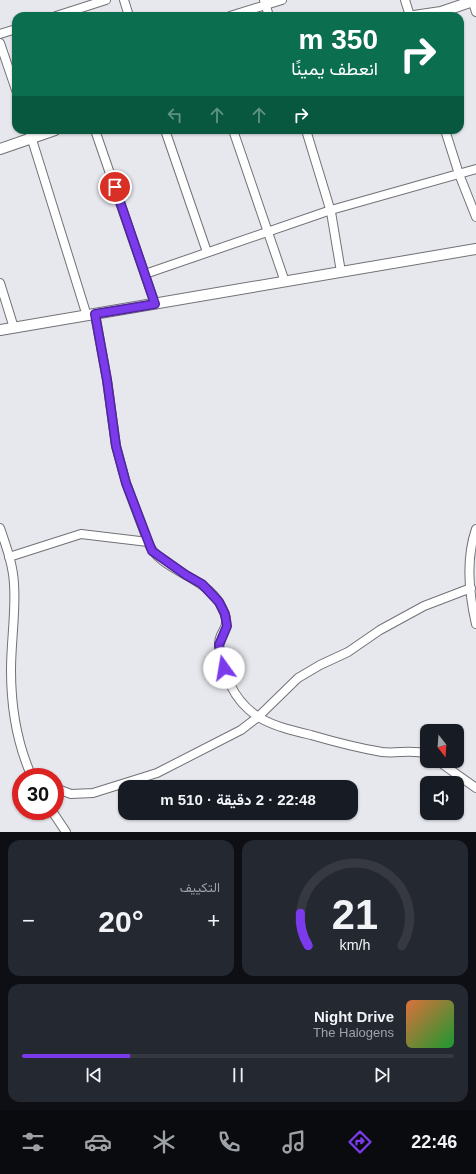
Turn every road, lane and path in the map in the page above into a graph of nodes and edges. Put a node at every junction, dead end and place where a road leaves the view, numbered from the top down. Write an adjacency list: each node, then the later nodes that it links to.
1 (106, 0): 7 (street)
2 (124, 0): 8 (street)
3 (282, 0): 6 (street)
4 (405, 0): 10 (street)
5 (474, 1): 11 (street); 12 (street)
6 (265, 3): 9 (street)
7 (68, 12)
8 (128, 12)
9 (241, 12)
10 (409, 12)
11 (441, 12)
12 (476, 12)
13 (12, 30): 14 (street)
14 (0, 34)
15 (0, 43): 16 (street)
16 (12, 77)
17 (31, 134): 23 (street); 36 (street)
18 (96, 134): 32 (street)
19 (166, 134): 30 (street)
20 (234, 134): 28 (street)
21 (307, 134): 26 (street)
22 (446, 134): 25 (street)
23 (0, 149)
24 (476, 169): 25 (street)
25 (459, 174): 26 (street); 27 (street)
26 (331, 210): 28 (street); 31 (street)
27 (476, 217)
28 (268, 231): 30 (street); 33 (street)
29 (476, 249): 31 (street)
30 (207, 252): 32 (street)
31 (342, 272): 33 (street)
32 (145, 274): 35 (street)
33 (285, 282): 35 (street)
34 (0, 283): 37 (street)
35 (155, 304): 36 (street)
36 (91, 315): 37 (street); 41 (street)
37 (14, 328): 38 (street)
38 (0, 330)
39 (0, 528): 42 (street)
40 (476, 529): 43 (street)
41 (148, 542): 42 (street); 45 (street)
42 (9, 557): 47 (street)
43 (471, 588): 44 (street); 45 (street)
44 (476, 624)
45 (258, 717): 46 (street); 52 (street)
46 (420, 752)
47 (26, 763): 48 (street); 49 (street)
48 (28, 768)
49 (31, 768)
50 (448, 768): 51 (street)
51 (476, 788)
52 (64, 791)
53 (58, 820): 54 (street)
54 (66, 832)

